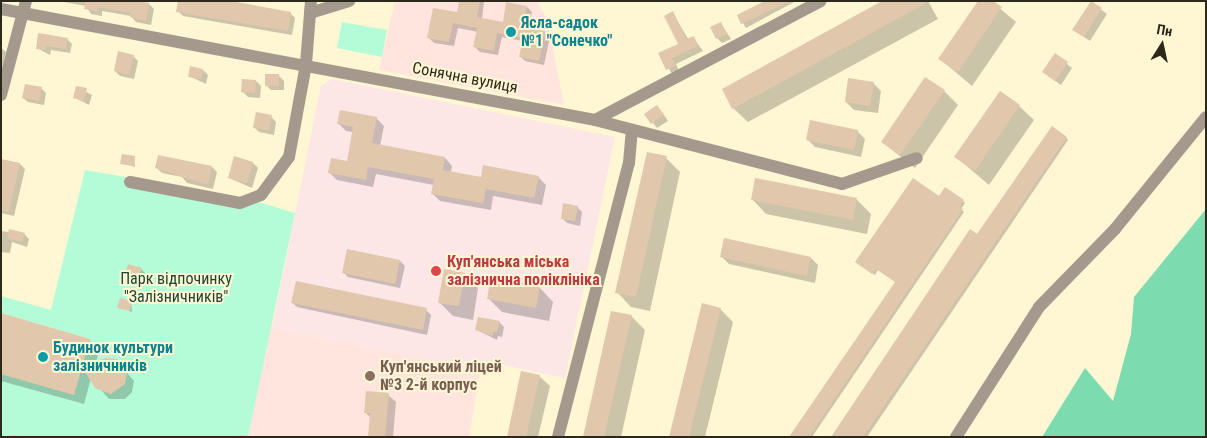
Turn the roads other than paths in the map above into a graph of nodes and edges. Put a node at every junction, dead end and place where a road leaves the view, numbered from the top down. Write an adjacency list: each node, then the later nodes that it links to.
1 (348, 1): 4 (street)
2 (821, 1): 9 (street)
3 (24, 7): 5 (street, Сонячна вулиця); 6 (street, Сонячна вулиця); 7 (street)
4 (310, 7): 6 (street)
5 (1, 9)
6 (306, 64): 9 (street, Сонячна вулиця); 12 (street)
7 (1, 95)
8 (1206, 117): 14 (street)
9 (595, 120): 10 (street, Сонячна вулиця)
10 (632, 130): 11 (street, Сонячна вулиця); 13 (street)
11 (917, 158)
12 (130, 182)
13 (558, 437)
14 (956, 437)

